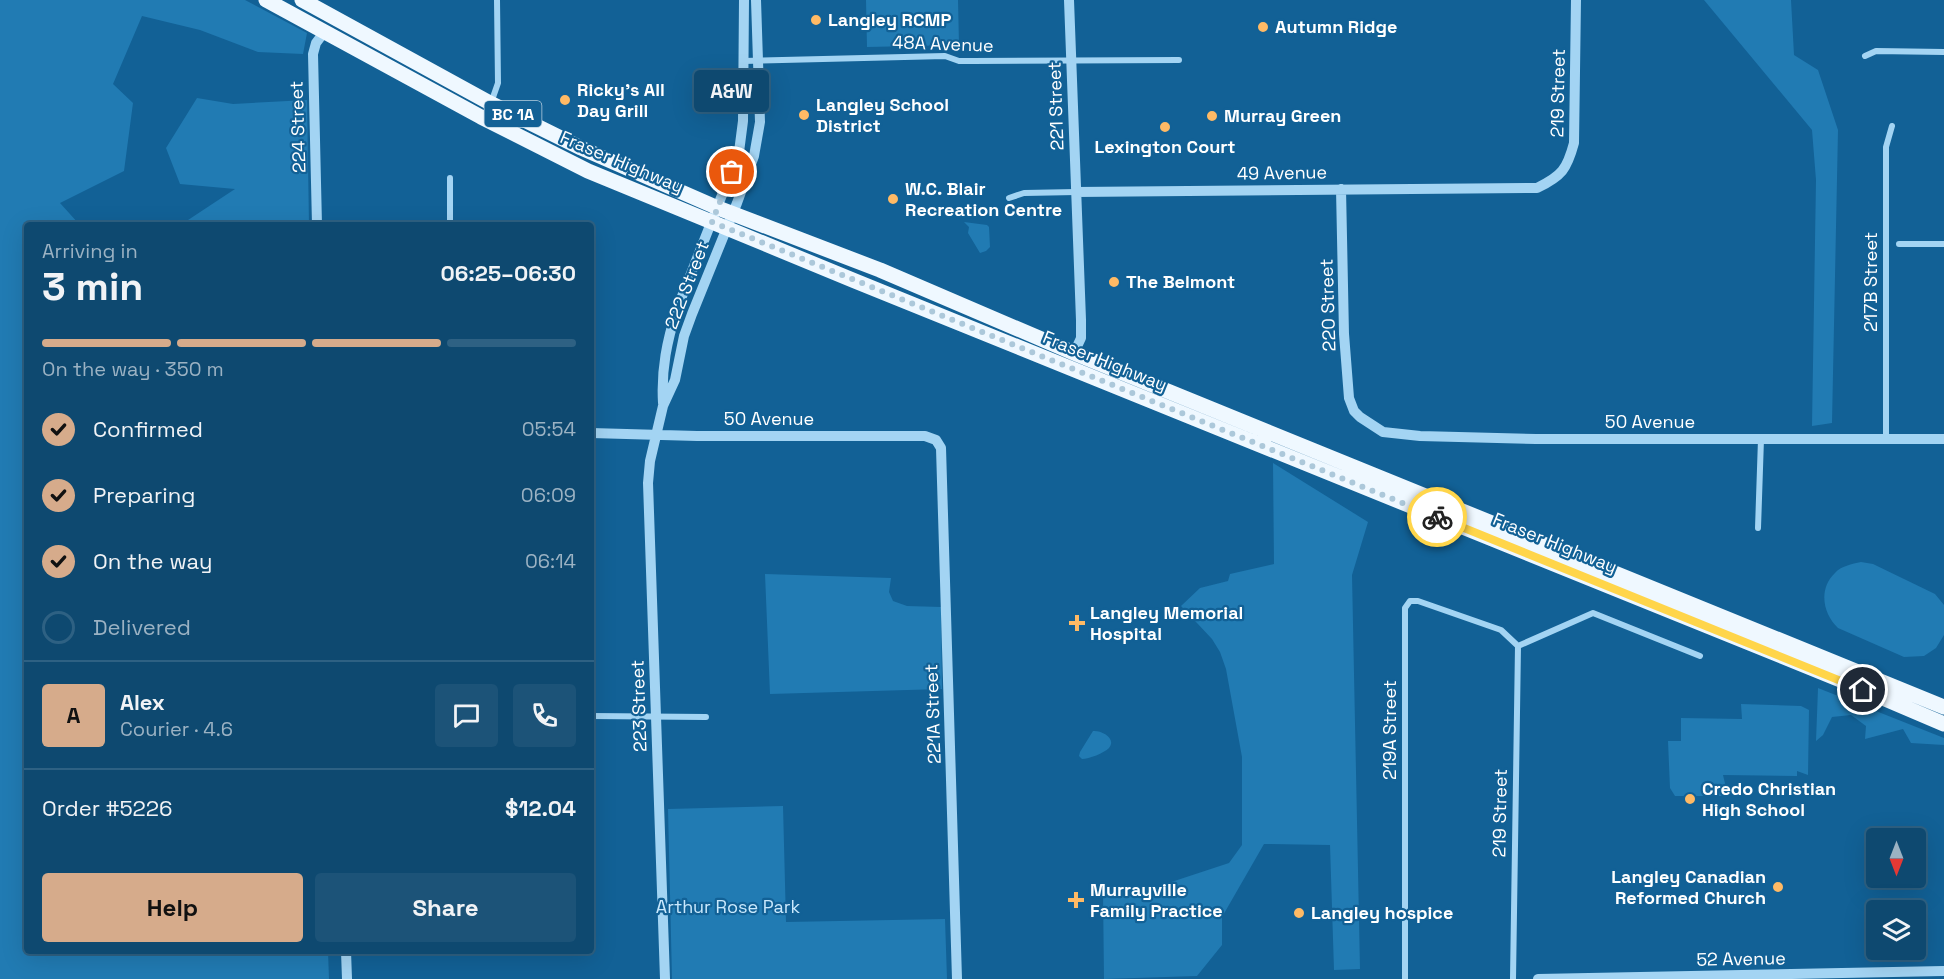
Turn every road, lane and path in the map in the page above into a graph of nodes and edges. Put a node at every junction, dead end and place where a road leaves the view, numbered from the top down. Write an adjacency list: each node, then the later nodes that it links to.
1 (266, 0): 8 (main road, Fraser Highway / BC 1A)
2 (302, 0): 15 (main road, Fraser Highway / BC 1A)
3 (497, 0): 15 (street)
4 (744, 0): 12 (street, 222 Street)
5 (756, 0): 13 (street, 222 Street)
6 (1069, 0): 14 (street, 221 Street)
7 (1576, 0): 18 (street, 219 Street)
8 (325, 31): 22 (main road, Fraser Highway / BC 1A); 23 (street, 224 Street)
9 (1944, 52): 10 (street)
10 (1865, 56)
11 (1179, 60): 14 (street, 48A Avenue)
12 (743, 61): 13 (street, 48A Avenue); 22 (street, 222 Street)
13 (758, 61): 14 (street, 48A Avenue); 22 (street, 222 Street)
14 (1071, 61): 20 (street, 221 Street)
15 (490, 103): 22 (main road, Fraser Highway / BC 1A)
16 (1892, 126): 32 (street, 217B Street)
17 (450, 178): 24 (street)
18 (1554, 180): 19 (street, 49 Avenue)
19 (1341, 189): 20 (street, 49 Avenue); 28 (street, 220 Street)
20 (1076, 192): 21 (street, 49 Avenue); 27 (street, 221 Street)
21 (1009, 198)
22 (723, 218): 27 (main road, Fraser Highway / BC 1A); 30 (street, 222 Street); 42 (main road, Fraser Highway / BC 1A)
23 (318, 222)
24 (450, 222)
25 (1899, 244): 26 (street)
26 (1944, 244)
27 (1074, 354): 38 (main road, Fraser Highway / BC 1A)
28 (1360, 417): 31 (street, 50 Avenue)
29 (594, 433): 30 (street, 50 Avenue)
30 (657, 434): 34 (street, 50 Avenue); 41 (street, 223 Street)
31 (1761, 439): 32 (street, 50 Avenue); 35 (street)
32 (1886, 440): 33 (street, 50 Avenue)
33 (1944, 440)
34 (942, 448): 48 (street, 221A Street)
35 (1758, 528)
36 (1518, 646): 37 (street); 49 (street, 219A Street); 50 (street, 219 Street)
37 (1700, 656)
38 (1944, 707)
39 (594, 716): 41 (street)
40 (706, 717): 41 (street)
41 (656, 718): 47 (street, 223 Street)
42 (1944, 724)
43 (346, 954): 46 (street)
44 (1944, 971): 45 (street, 52 Avenue)
45 (1787, 977): 51 (street, 52 Avenue)
46 (347, 979)
47 (665, 979)
48 (957, 979)
49 (1405, 979)
50 (1513, 979)
51 (1538, 979)

